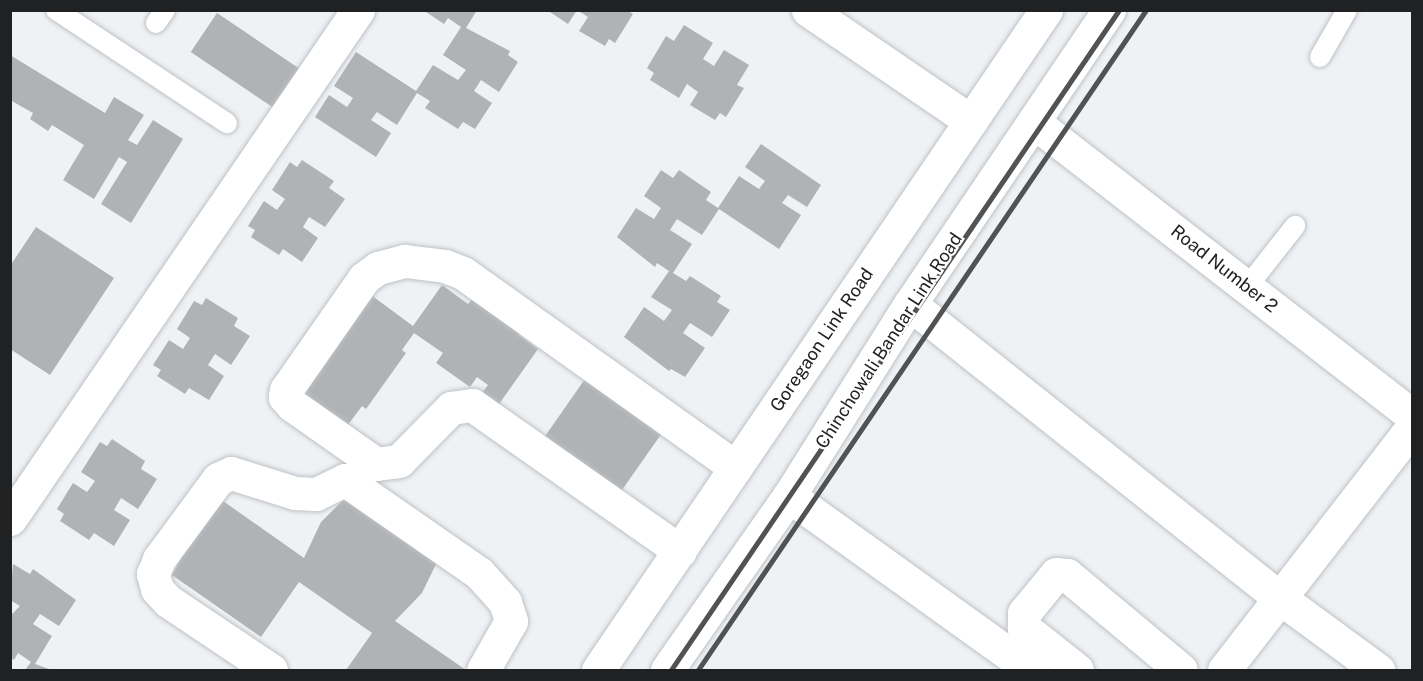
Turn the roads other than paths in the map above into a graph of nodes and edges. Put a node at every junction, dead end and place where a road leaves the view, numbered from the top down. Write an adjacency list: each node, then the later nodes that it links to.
1 (56, 10): 9 (lane)
2 (358, 10): 18 (street)
3 (808, 10): 8 (street)
4 (1046, 10): 8 (street, Goregaon Link Road)
5 (1108, 10): 10 (street, Chinchowali Bandar Link Road)
6 (1347, 10): 7 (lane)
7 (1320, 57)
8 (970, 121): 16 (street, Goregaon Link Road)
9 (227, 123)
10 (1035, 123): 12 (street, Road Number 2); 13 (street, Chinchowali Bandar Link Road)
11 (1295, 226): 12 (lane)
12 (1247, 287): 14 (street, Road Number 2)
13 (910, 304): 17 (street, Chinchowali Bandar Link Road); 20 (street)
14 (1413, 415)
15 (1413, 428): 20 (street)
16 (736, 468): 19 (street, Goregaon Link Road); 19 (street)
17 (789, 495): 21 (street); 25 (street, Chinchowali Bandar Link Road)
18 (10, 519)
19 (680, 551): 24 (street, Goregaon Link Road)
20 (1280, 598): 28 (street); 29 (street)
21 (1027, 669)
22 (271, 670): 23 (street)
23 (483, 670)
24 (598, 670)
25 (667, 670)
26 (1077, 670): 27 (street)
27 (1181, 670)
28 (1224, 670)
29 (1378, 670)

